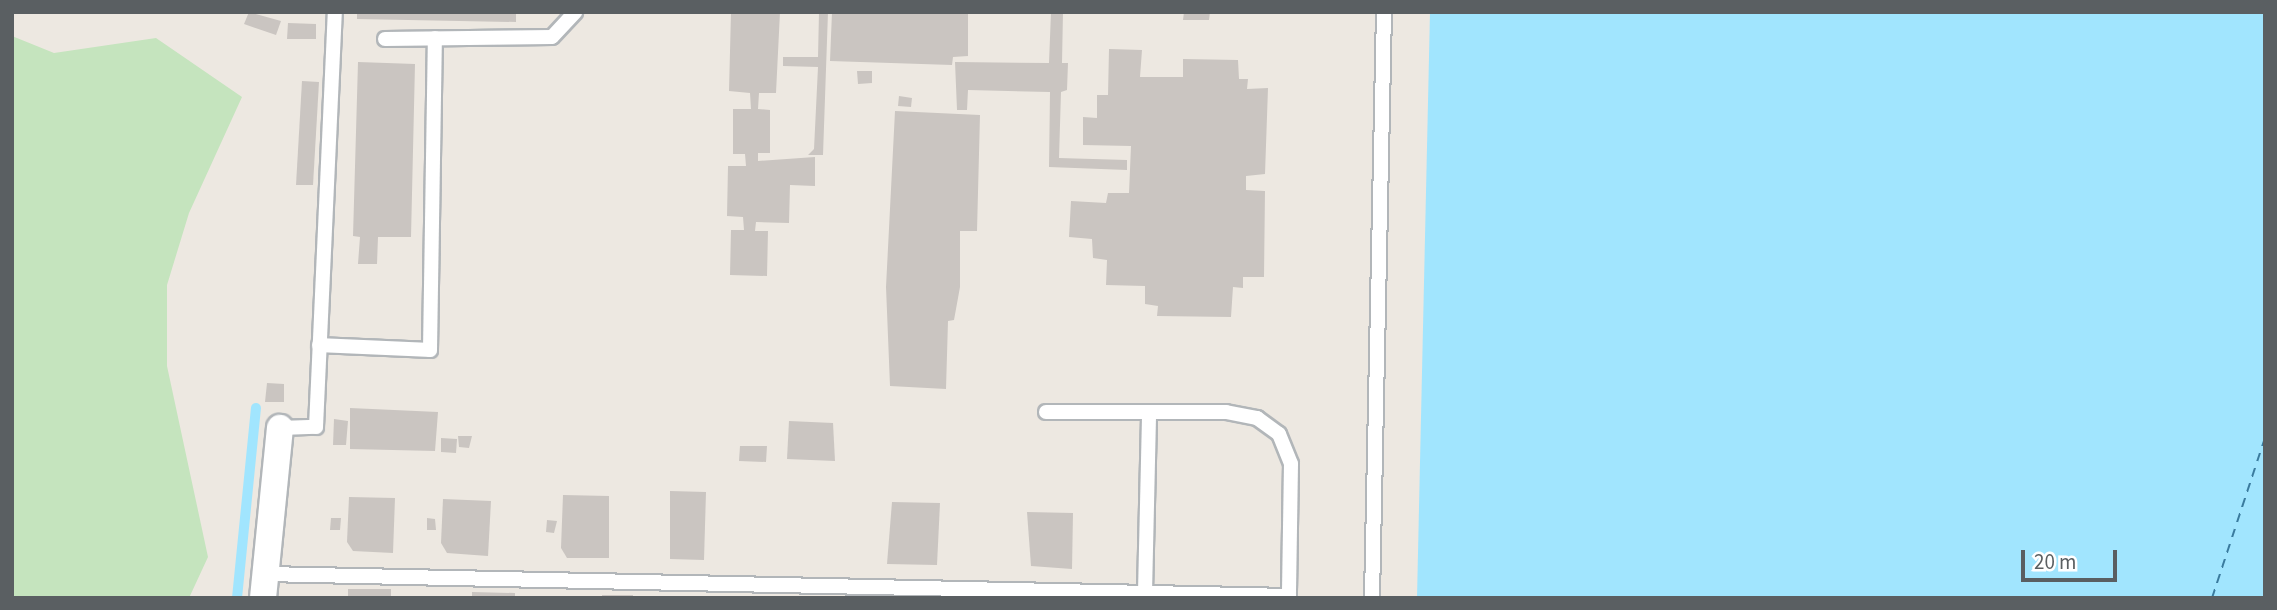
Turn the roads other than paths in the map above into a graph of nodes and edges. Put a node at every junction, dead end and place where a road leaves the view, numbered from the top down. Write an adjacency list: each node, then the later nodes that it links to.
1 (335, 12): 6 (lane)
2 (575, 12): 4 (lane)
3 (1384, 12): 13 (lane)
4 (435, 38): 5 (lane); 6 (lane)
5 (385, 39)
6 (320, 345): 9 (lane)
7 (1046, 412): 8 (lane)
8 (1149, 412): 11 (lane); 12 (lane)
9 (280, 428): 10 (street)
10 (264, 586): 11 (lane)
11 (1145, 593): 12 (lane)
12 (1289, 597)
13 (1372, 598)

